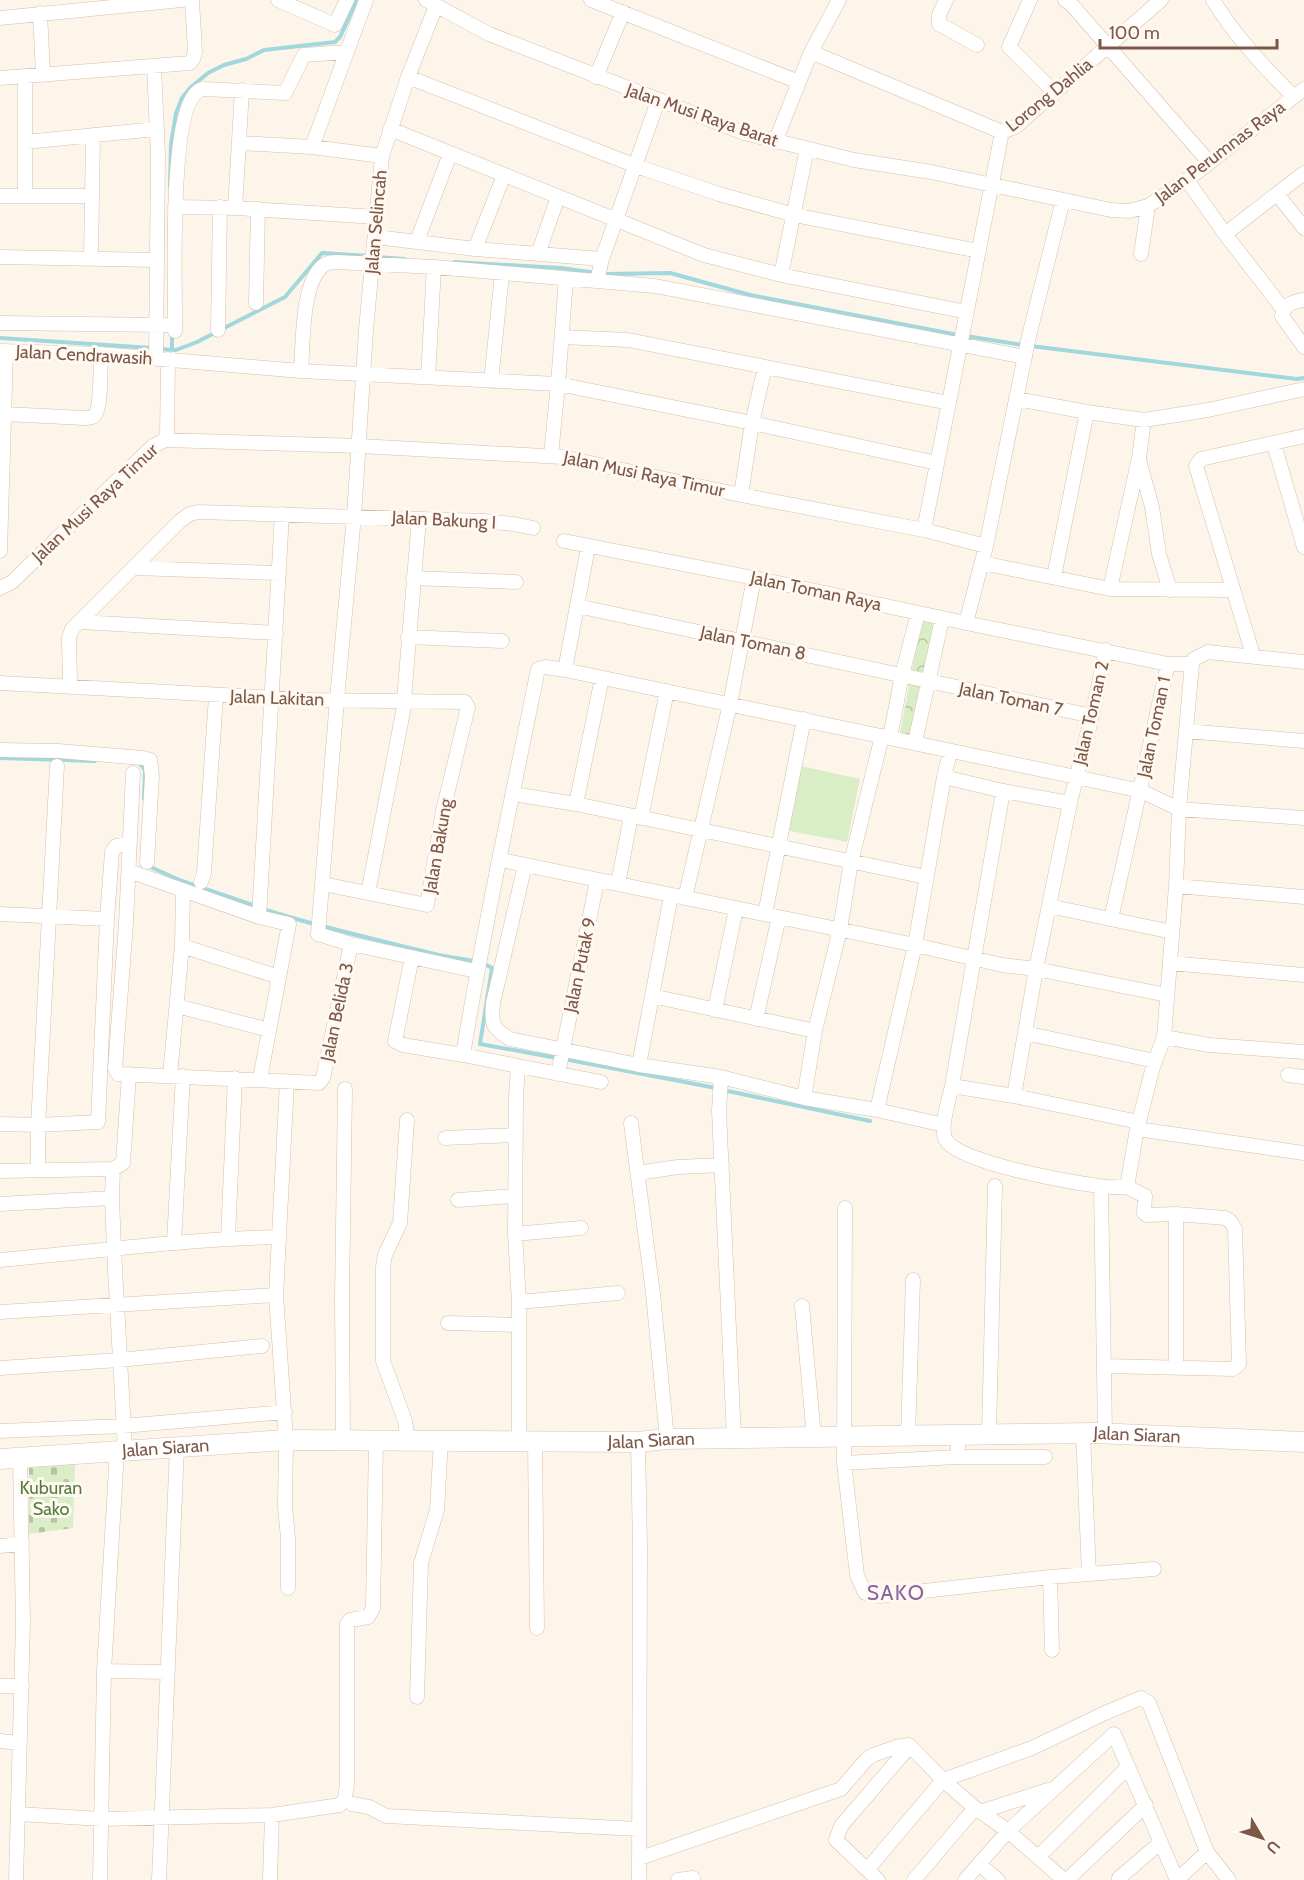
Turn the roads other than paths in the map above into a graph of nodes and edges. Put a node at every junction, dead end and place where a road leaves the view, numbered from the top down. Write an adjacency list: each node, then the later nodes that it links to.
1 (182, 0): 15 (street)
2 (192, 0): 21 (street)
3 (278, 0): 4 (street)
4 (347, 0)
5 (366, 0): 19 (street)
6 (591, 0): 14 (street)
7 (839, 0): 20 (street)
8 (946, 0): 17 (street)
9 (1030, 0): 28 (street)
10 (1161, 0): 18 (street, Lorong Dahlia)
11 (1213, 0): 30 (street)
12 (1070, 1): 18 (street)
13 (431, 3): 24 (street, Jalan Selincah); 25 (street, Jalan Musi Raya Barat)
14 (623, 12): 25 (street); 27 (street)
15 (40, 13): 16 (street); 22 (street)
16 (0, 18)
17 (977, 45)
18 (1109, 46): 34 (street, Lorong Dahlia); 44 (street)
19 (347, 52): 29 (street); 39 (street)
20 (811, 52): 27 (street); 34 (street)
21 (154, 66): 22 (street); 32 (street)
22 (43, 74): 23 (street)
23 (25, 76): 26 (street); 36 (street)
24 (408, 77): 33 (street, Jalan Selincah); 45 (street)
25 (596, 77): 31 (street, Jalan Musi Raya Barat)
26 (0, 78)
27 (799, 82): 37 (street)
28 (1048, 86)
29 (242, 90): 38 (street); 43 (street)
30 (1299, 93): 44 (street, Jalan Perumnas Raya)
31 (658, 101): 37 (street, Jalan Musi Raya Barat); 45 (street)
32 (156, 129): 35 (street); 43 (street)
33 (390, 129): 41 (street); 42 (street, Jalan Selincah)
34 (1002, 132): 49 (street, Lorong Dahlia)
35 (93, 135): 36 (street); 53 (street)
36 (25, 142): 52 (street)
37 (775, 142): 40 (street, Jalan Musi Raya Barat)
38 (239, 143): 39 (street); 59 (street)
39 (312, 147): 42 (street)
40 (807, 149): 49 (street, Jalan Musi Raya Barat); 61 (street)
41 (450, 154): 47 (street); 67 (street)
42 (382, 156): 62 (street, Jalan Selincah)
43 (168, 161): 57 (street); 74 (street)
44 (1209, 162): 48 (street, Jalan Perumnas Raya)
45 (636, 166): 61 (street); 63 (street)
46 (1304, 173): 50 (street)
47 (504, 175): 54 (street); 68 (street)
48 (1187, 180): 56 (street, Jalan Perumnas Raya); 65 (street)
49 (992, 184): 55 (street, Jalan Musi Raya Barat); 69 (street, Lorong Dahlia)
50 (1277, 194): 64 (street); 65 (street)
51 (0, 195): 52 (street)
52 (25, 196): 53 (street)
53 (91, 196): 73 (street)
54 (558, 197): 63 (street); 70 (street)
55 (1063, 200): 56 (street, Jalan Perumnas Raya); 94 (street)
56 (1148, 206): 71 (street)
57 (175, 207): 58 (street); 86 (street)
58 (220, 207): 59 (street); 87 (street)
59 (235, 208): 60 (street)
60 (258, 209): 62 (street); 82 (street)
61 (794, 215): 69 (street); 79 (street)
62 (377, 217): 66 (street, Jalan Selincah)
63 (615, 221): 77 (street); 79 (street)
64 (1304, 228)
65 (1225, 234): 83 (street)
66 (375, 240): 67 (street); 75 (street, Jalan Selincah)
67 (417, 241): 68 (street)
68 (475, 249): 70 (street)
69 (979, 251): 84 (street, Lorong Dahlia)
70 (538, 254): 77 (street)
71 (1141, 254)
72 (0, 257): 73 (street)
73 (91, 259): 74 (street)
74 (157, 260): 86 (street)
75 (373, 261): 76 (street); 96 (street); 97 (street, Jalan Selincah)
76 (434, 267): 78 (street); 98 (street)
77 (599, 271): 80 (street); 89 (street)
78 (502, 274): 80 (street); 99 (street)
79 (781, 275): 84 (street)
80 (566, 279): 88 (street)
81 (1304, 300): 83 (street)
82 (256, 303)
83 (1284, 309): 90 (street)
84 (967, 312): 89 (street, Lorong Dahlia)
85 (0, 322): 86 (street)
86 (169, 326): 92 (street)
87 (218, 330)
88 (562, 337): 95 (street); 100 (street)
89 (961, 338): 94 (street); 103 (street, Lorong Dahlia)
90 (1304, 346)
91 (3, 351): 93 (street, Jalan Cendrawasih); 104 (street)
92 (159, 353): 93 (street, Jalan Cendrawasih); 96 (street, Jalan Cendrawasih); 109 (street)
93 (101, 354): 104 (street)
94 (1025, 356): 102 (street)
95 (765, 367): 103 (street); 107 (street)
96 (301, 371): 97 (street, Jalan Cendrawasih)
97 (364, 375): 98 (street, Jalan Cendrawasih); 111 (street, Jalan Selincah)
98 (428, 377): 99 (street, Jalan Cendrawasih)
99 (491, 381): 100 (street, Jalan Cendrawasih)
100 (558, 384): 107 (street, Jalan Cendrawasih); 112 (street)
101 (1304, 389): 106 (street)
102 (1016, 399): 105 (street); 124 (street)
103 (949, 402): 115 (street, Lorong Dahlia)
104 (2, 406): 114 (street)
105 (1087, 412): 106 (street); 131 (street)
106 (1144, 420): 113 (street)
107 (752, 423): 115 (street, Jalan Cendrawasih); 116 (street)
108 (1304, 436): 110 (street)
109 (167, 440): 111 (street, Jalan Musi Raya Timur); 135 (street, Jalan Musi Raya Timur)
110 (1274, 444): 125 (street); 138 (street)
111 (360, 446): 112 (street, Jalan Musi Raya Timur); 118 (street, Jalan Lakitan)
112 (551, 455): 116 (street, Jalan Musi Raya Timur)
113 (1139, 458): 136 (street); 137 (street)
114 (1, 462): 120 (street)
115 (937, 463): 122 (street, Lorong Dahlia)
116 (741, 495): 122 (street, Jalan Musi Raya Timur)
117 (282, 514): 118 (street, Jalan Bakung I); 129 (street, Jalan Bakung I); 130 (street)
118 (354, 516): 119 (street, Jalan Bakung I); 162 (street, Jalan Lakitan)
119 (419, 519): 121 (street, Jalan Bakung I); 132 (street)
120 (0, 521): 127 (street)
121 (533, 528)
122 (924, 530): 124 (street, Jalan Musi Raya Timur)
123 (564, 541): 126 (street, Jalan Toman Raya)
124 (986, 546): 128 (street)
125 (1304, 547)
126 (588, 548): 133 (street, Jalan Toman Raya); 139 (street)
127 (0, 551)
128 (982, 563): 131 (street); 143 (street)
129 (135, 568): 130 (street); 142 (street, Jalan Bakung I)
130 (279, 573): 144 (street)
131 (1054, 577): 136 (street)
132 (413, 578): 134 (street); 145 (street)
133 (754, 578): 140 (street, Jalan Toman Raya); 146 (street)
134 (516, 582)
135 (0, 588)
136 (1110, 589): 137 (street)
137 (1170, 590): 138 (street)
138 (1233, 590): 149 (street)
139 (577, 606): 146 (street, Jalan Toman 8); 153 (street)
140 (918, 613): 141 (street, Jalan Toman Raya); 154 (street)
141 (942, 619): 143 (street, Jalan Toman Raya); 156 (street)
142 (80, 622): 144 (street); 158 (street)
143 (966, 623): 148 (street, Jalan Toman Raya)
144 (276, 633): 161 (street)
145 (408, 637): 147 (street); 163 (street)
146 (742, 640): 154 (street, Jalan Toman 8); 164 (street)
147 (502, 641)
148 (1106, 650): 151 (street, Jalan Toman Raya); 165 (street, Jalan Toman 2)
149 (1252, 656): 150 (street); 152 (street)
150 (1304, 662)
151 (1168, 663): 152 (street, Jalan Toman Raya); 178 (street, Jalan Toman 1)
152 (1192, 664): 167 (street)
153 (565, 670): 155 (street); 179 (street)
154 (902, 675): 156 (street, Jalan Toman 8); 168 (street)
155 (602, 678): 159 (street); 181 (street)
156 (929, 681): 165 (street, Jalan Toman 7); 170 (street)
157 (0, 683): 158 (street, Jalan Lakitan)
158 (70, 685): 160 (street, Jalan Lakitan)
159 (667, 691): 164 (street); 183 (street)
160 (216, 696): 161 (street, Jalan Lakitan); 195 (street)
161 (273, 698): 162 (street, Jalan Lakitan); 208 (street)
162 (336, 699): 163 (street); 196 (street)
163 (404, 700): 200 (street); 200 (street, Jalan Bakung)
164 (730, 704): 166 (street); 185 (street)
165 (1092, 716): 176 (street, Jalan Toman 2)
166 (804, 719): 168 (street); 187 (street)
167 (1186, 731): 169 (street); 182 (street)
168 (886, 737): 170 (street); 190 (street)
169 (1304, 741)
170 (915, 742): 172 (street)
171 (0, 750): 189 (street)
172 (950, 752): 175 (street); 176 (street)
173 (57, 766): 209 (street)
174 (133, 773): 186 (street)
175 (944, 777): 177 (street); 193 (street)
176 (1076, 777): 178 (street); 180 (street, Jalan Toman 2)
177 (1003, 791): 180 (street); 219 (street)
178 (1141, 791): 182 (street); 211 (street, Jalan Toman 1)
179 (513, 794): 181 (street); 188 (street)
180 (1070, 803): 204 (street, Jalan Toman 2)
181 (576, 804): 183 (street)
182 (1179, 809): 184 (street); 198 (street)
183 (636, 817): 185 (street); 197 (street)
184 (1304, 818)
185 (700, 830): 187 (street); 203 (street)
186 (130, 843): 192 (street); 212 (street)
187 (778, 846): 190 (street); 207 (street)
188 (501, 860): 191 (street); 221 (street)
189 (147, 862)
190 (851, 862): 193 (street); 213 (street)
191 (525, 865): 194 (street); 236 (street)
192 (129, 871): 199 (street); 240 (street)
193 (926, 877): 216 (street)
194 (597, 881): 197 (street); 236 (street, Jalan Putak 9)
195 (201, 882)
196 (322, 884): 200 (street); 215 (street)
197 (618, 884): 201 (street)
198 (1176, 886): 202 (street); 214 (street)
199 (183, 890): 208 (street); 217 (street)
200 (368, 893)
201 (671, 896): 203 (street); 226 (street)
202 (1304, 897)
203 (685, 898): 205 (street)
204 (1049, 906): 211 (street); 222 (street, Jalan Toman 2)
205 (736, 909): 207 (street); 228 (street)
206 (0, 914): 209 (street)
207 (765, 914): 210 (street)
208 (259, 915): 224 (street)
209 (50, 916): 212 (street); 259 (street)
210 (779, 916): 213 (street); 229 (street)
211 (1111, 919): 214 (street)
212 (107, 920): 256 (street)
213 (840, 929): 216 (street); 231 (street)
214 (1173, 932): 220 (street)
215 (351, 944): 218 (street); 246 (street, Jalan Belida 3)
216 (915, 945): 219 (street); 253 (street)
217 (182, 946): 224 (street); 227 (street)
218 (412, 957): 221 (street); 235 (street)
219 (974, 959): 222 (street); 248 (street)
220 (1170, 963): 223 (street); 225 (street)
221 (477, 964): 235 (street)
222 (1036, 969): 225 (street); 232 (street, Jalan Toman 2)
223 (1304, 975)
224 (279, 977): 230 (street)
225 (1167, 995): 233 (street)
226 (652, 996): 228 (street); 238 (street)
227 (177, 1006): 230 (street); 242 (street)
228 (715, 1010): 229 (street)
229 (756, 1019): 231 (street)
230 (269, 1030): 245 (street)
231 (815, 1031): 252 (street)
232 (1025, 1033): 237 (street); 251 (street, Jalan Toman 2)
233 (1164, 1037): 234 (street); 237 (street)
234 (1304, 1052)
235 (463, 1055): 239 (street)
236 (560, 1061): 238 (street); 239 (street); 247 (street)
237 (1155, 1061): 261 (street)
238 (639, 1065): 249 (street)
239 (518, 1066): 262 (street)
240 (129, 1074): 242 (street); 254 (street)
241 (1288, 1075): 243 (street)
242 (177, 1076): 244 (street); 283 (street)
243 (1304, 1077)
244 (235, 1078): 245 (street); 282 (street)
245 (260, 1079): 246 (street)
246 (287, 1081): 281 (street)
247 (601, 1082)
248 (952, 1086): 251 (street); 260 (street)
249 (720, 1087): 252 (street); 265 (street)
250 (345, 1089): 314 (street)
251 (1014, 1096): 261 (street)
252 (804, 1098): 253 (street)
253 (877, 1110): 260 (street)
254 (125, 1119): 256 (street); 266 (street)
255 (407, 1120): 315 (street)
256 (98, 1122): 259 (street)
257 (631, 1123): 269 (street)
258 (0, 1124): 259 (street)
259 (38, 1125): 267 (street)
260 (944, 1125): 271 (street)
261 (1138, 1125): 264 (street); 272 (street)
262 (516, 1135): 263 (street); 273 (street)
263 (445, 1138)
264 (1304, 1153)
265 (722, 1165): 269 (street); 311 (street)
266 (113, 1169): 267 (street); 274 (street)
267 (38, 1170): 268 (street)
268 (0, 1171)
269 (638, 1173): 312 (street)
270 (995, 1186): 307 (street)
271 (1101, 1187): 272 (street); 297 (street)
272 (1127, 1187): 278 (street)
273 (515, 1196): 275 (street); 280 (street)
274 (111, 1198): 276 (street); 284 (street)
275 (458, 1200)
276 (0, 1204)
277 (845, 1208): 310 (street)
278 (1176, 1214): 298 (street); 298 (street)
279 (581, 1228): 280 (street)
280 (515, 1234): 289 (street)
281 (279, 1237): 282 (street); 288 (street)
282 (228, 1238): 283 (street)
283 (174, 1242): 284 (street)
284 (114, 1250): 285 (street); 290 (street)
285 (0, 1260)
286 (913, 1280): 308 (street)
287 (618, 1293): 289 (street)
288 (276, 1295): 290 (street); 300 (street)
289 (519, 1302): 294 (street)
290 (116, 1304): 292 (street); 296 (street)
291 (802, 1306): 309 (street)
292 (0, 1312)
293 (448, 1323): 294 (street)
294 (517, 1325): 318 (street)
295 (262, 1346): 296 (street)
296 (119, 1360): 299 (street); 301 (street)
297 (1105, 1366): 298 (street); 305 (street)
298 (1176, 1367)
299 (0, 1368)
300 (285, 1412): 301 (street); 313 (street)
301 (123, 1426): 302 (street); 322 (street)
302 (0, 1431)
303 (1026, 1433): 304 (street, Jalan Siaran); 307 (street, Jalan Siaran); 324 (street)
304 (1083, 1433): 305 (street, Jalan Siaran); 331 (street)
305 (1105, 1433): 320 (street, Jalan Siaran)
306 (959, 1434): 307 (street, Jalan Siaran); 308 (street, Jalan Siaran); 323 (street)
307 (989, 1434)
308 (908, 1436): 310 (street, Jalan Siaran)
309 (814, 1437): 310 (street, Jalan Siaran); 311 (street, Jalan Siaran)
310 (844, 1437): 327 (street)
311 (734, 1438): 312 (street, Jalan Siaran)
312 (667, 1439): 319 (street, Jalan Siaran)
313 (286, 1440): 314 (street, Jalan Siaran); 321 (street, Jalan Siaran); 333 (street)
314 (343, 1440): 317 (street, Jalan Siaran)
315 (408, 1440): 316 (street, Jalan Siaran); 317 (street, Jalan Siaran)
316 (441, 1440): 318 (street, Jalan Siaran); 340 (street)
317 (376, 1441): 353 (street)
318 (527, 1441): 319 (street, Jalan Siaran); 334 (street)
319 (638, 1442): 356 (street)
320 (1304, 1442)
321 (177, 1446): 322 (street, Jalan Siaran); 337 (street)
322 (121, 1451): 326 (street, Jalan Siaran); 336 (street)
323 (957, 1457): 324 (street); 327 (street)
324 (1027, 1457): 325 (street)
325 (1045, 1457)
326 (10, 1458): 328 (street)
327 (844, 1463): 332 (street)
328 (22, 1544): 329 (street); 339 (street)
329 (0, 1546)
330 (1154, 1569): 331 (street)
331 (1089, 1574): 332 (street)
332 (1050, 1576): 335 (street)
333 (288, 1588)
334 (537, 1628)
335 (1052, 1650)
336 (104, 1671): 337 (street); 355 (street)
337 (167, 1672): 354 (street)
338 (0, 1686): 339 (street)
339 (22, 1686): 344 (street)
340 (417, 1697)
341 (1105, 1713): 342 (street); 347 (street); 359 (street)
342 (1114, 1734): 346 (street); 348 (street)
343 (0, 1741): 344 (street)
344 (21, 1743): 352 (street)
345 (910, 1746): 347 (street); 361 (street); 363 (street)
346 (1128, 1767): 350 (street); 360 (street)
347 (943, 1780): 351 (street); 363 (street)
348 (1053, 1788): 351 (street); 357 (street)
349 (352, 1804): 356 (street)
350 (1146, 1805): 358 (street); 376 (street)
351 (978, 1810): 357 (street); 373 (street)
352 (18, 1814): 355 (street); 366 (street)
353 (272, 1815): 354 (street); 369 (street)
354 (162, 1816): 355 (street); 368 (street)
355 (102, 1819): 367 (street)
356 (639, 1829): 361 (street)
357 (1008, 1831): 360 (street); 362 (street)
358 (1160, 1843): 359 (street); 365 (street)
359 (1207, 1852): 377 (street)
360 (1038, 1857): 376 (street)
361 (640, 1858): 370 (street)
362 (979, 1864): 374 (street); 375 (street)
363 (867, 1870): 372 (street)
364 (693, 1878): 371 (street)
365 (1119, 1878)
366 (16, 1880)
367 (100, 1880)
368 (159, 1880)
369 (270, 1880)
370 (639, 1880)
371 (678, 1880)
372 (878, 1880)
373 (914, 1880)
374 (965, 1880)
375 (998, 1880)
376 (1066, 1880)
377 (1229, 1880)

